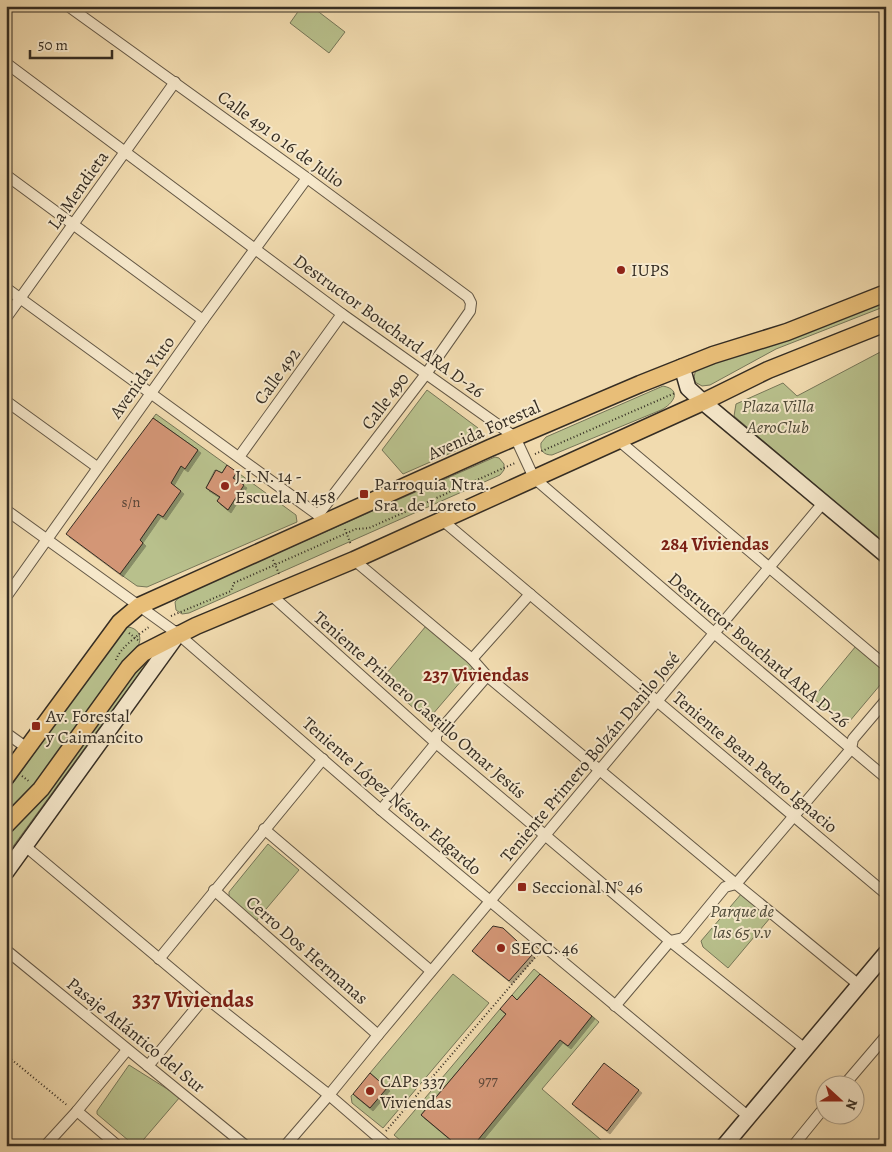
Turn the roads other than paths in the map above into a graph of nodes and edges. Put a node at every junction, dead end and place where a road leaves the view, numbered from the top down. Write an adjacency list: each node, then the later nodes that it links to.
1 (68, 6): 3 (street, Calle 491 o 16 de Julio)
2 (6, 62): 4 (street, Destructor Bouchard ARA D-26)
3 (175, 82): 4 (street, La Mendieta); 6 (street, Calle 491 o 16 de Julio)
4 (125, 151): 7 (street, La Mendieta); 8 (street, Destructor Bouchard ARA D-26)
5 (6, 175): 7 (street)
6 (307, 178): 8 (street, Avenida Yuto); 12 (street, Calle 491 o 16 de Julio)
7 (73, 226): 11 (street, La Mendieta); 15 (street)
8 (255, 249): 13 (street, Destructor Bouchard ARA D-26); 15 (street, Avenida Yuto)
9 (6, 288): 11 (street)
10 (886, 294): 17 (main road, Avenida Forestal)
11 (20, 298): 14 (street, La Mendieta); 19 (street)
12 (471, 303): 18 (street, Calle 490)
13 (342, 314): 18 (street, Destructor Bouchard ARA D-26); 24 (street, Calle 492)
14 (6, 318)
15 (203, 320): 19 (street, Avenida Yuto)
16 (886, 323): 21 (main road)
17 (682, 367): 21 (street); 22 (main road, Avenida Forestal)
18 (426, 374): 22 (street, Destructor Bouchard ARA D-26); 29 (street, Calle 490)
19 (151, 392): 24 (street); 25 (street, Avenida Yuto)
20 (6, 401): 25 (street)
21 (703, 402): 23 (main road); 27 (street)
22 (515, 437): 26 (street, Destructor Bouchard ARA D-26); 29 (main road, Avenida Forestal)
23 (618, 440): 26 (main road); 34 (street)
24 (239, 457): 29 (street)
25 (97, 467): 31 (street, Avenida Yuto)
26 (534, 478): 30 (main road); 39 (street, Destructor Bouchard ARA D-26)
27 (822, 503): 33 (street); 34 (street, Teniente Primero Bolzán Danilo José)
28 (6, 510): 31 (street, Teniente López Néstor Edgardo)
29 (320, 520): 38 (main road, Avenida Forestal)
30 (442, 520): 32 (main road); 36 (street, Teniente Bean Pedro Ignacio)
31 (46, 540): 37 (street, Avenida Yuto); 38 (street, Teniente López Néstor Edgardo)
32 (352, 552): 35 (main road); 41 (street)
33 (886, 555)
34 (768, 568): 39 (street, Teniente Primero Bolzán Danilo José); 42 (street)
35 (270, 594): 40 (main road); 47 (street, Teniente Primero Castillo Omar Jesús)
36 (530, 594): 41 (street); 45 (street, Teniente Bean Pedro Ignacio)
37 (6, 597)
38 (139, 606): 40 (street, Teniente López Néstor Edgardo); 48 (main road, Avenida Forestal)
39 (714, 633): 45 (street, Teniente Primero Bolzán Danilo José); 49 (street, Destructor Bouchard ARA D-26)
40 (178, 634): 50 (street, Teniente López Néstor Edgardo); 56 (main road); 59 (street)
41 (472, 659): 43 (street)
42 (886, 666)
43 (487, 676): 47 (street); 51 (street)
44 (886, 700): 49 (street)
45 (657, 702): 51 (street, Teniente Primero Bolzán Danilo José); 55 (street, Teniente Bean Pedro Ignacio)
46 (6, 733): 48 (street)
47 (436, 743): 54 (street); 58 (street, Teniente Primero Castillo Omar Jesús)
48 (27, 748): 52 (main road, Avenida Forestal)
49 (851, 749): 53 (street, Destructor Bouchard ARA D-26); 55 (street)
50 (322, 759): 54 (street, Teniente López Néstor Edgardo); 57 (street)
51 (600, 770): 58 (street, Teniente Primero Bolzán Danilo José); 61 (street)
52 (6, 777)
53 (886, 778)
54 (381, 810): 64 (street, Teniente López Néstor Edgardo)
55 (795, 816): 61 (street); 63 (street, Teniente Bean Pedro Ignacio)
56 (6, 825)
57 (264, 829): 62 (street); 69 (street)
58 (545, 835): 64 (street, Teniente Primero Bolzán Danilo José); 65 (street, Teniente Primero Castillo Omar Jesús)
59 (25, 846): 60 (street); 68 (street)
60 (6, 872)
61 (736, 884): 65 (street); 70 (street)
62 (214, 890): 68 (street); 73 (street, Cerro Dos Hermanas)
63 (886, 894)
64 (490, 902): 69 (street, Teniente Primero Bolzán Danilo José); 72 (street, Teniente López Néstor Edgardo)
65 (670, 941): 72 (street); 75 (street, Teniente Primero Castillo Omar Jesús)
66 (6, 950): 76 (street, Pasaje Atlántico del Sur)
67 (886, 953): 70 (street)
68 (159, 959): 71 (street)
69 (431, 972): 73 (street, Teniente Primero Bolzán Danilo José)
70 (859, 985): 75 (street)
71 (205, 998): 77 (street); 79 (street)
72 (616, 1006): 81 (street, Teniente López Néstor Edgardo)
73 (378, 1034): 79 (street, Teniente Primero Bolzán Danilo José)
74 (886, 1036): 78 (street)
75 (805, 1049): 81 (street)
76 (127, 1050): 77 (street, Pasaje Atlántico del Sur); 80 (street)
77 (148, 1066): 85 (street, Pasaje Atlántico del Sur)
78 (854, 1074)
79 (329, 1095): 86 (street, Teniente Primero Bolzán Danilo José); 87 (street)
80 (77, 1111): 83 (street); 84 (street)
81 (749, 1117): 88 (street)
82 (814, 1120): 89 (street)
83 (45, 1146)
84 (118, 1146)
85 (246, 1146)
86 (285, 1146)
87 (388, 1146)
88 (724, 1146)
89 (793, 1146)

